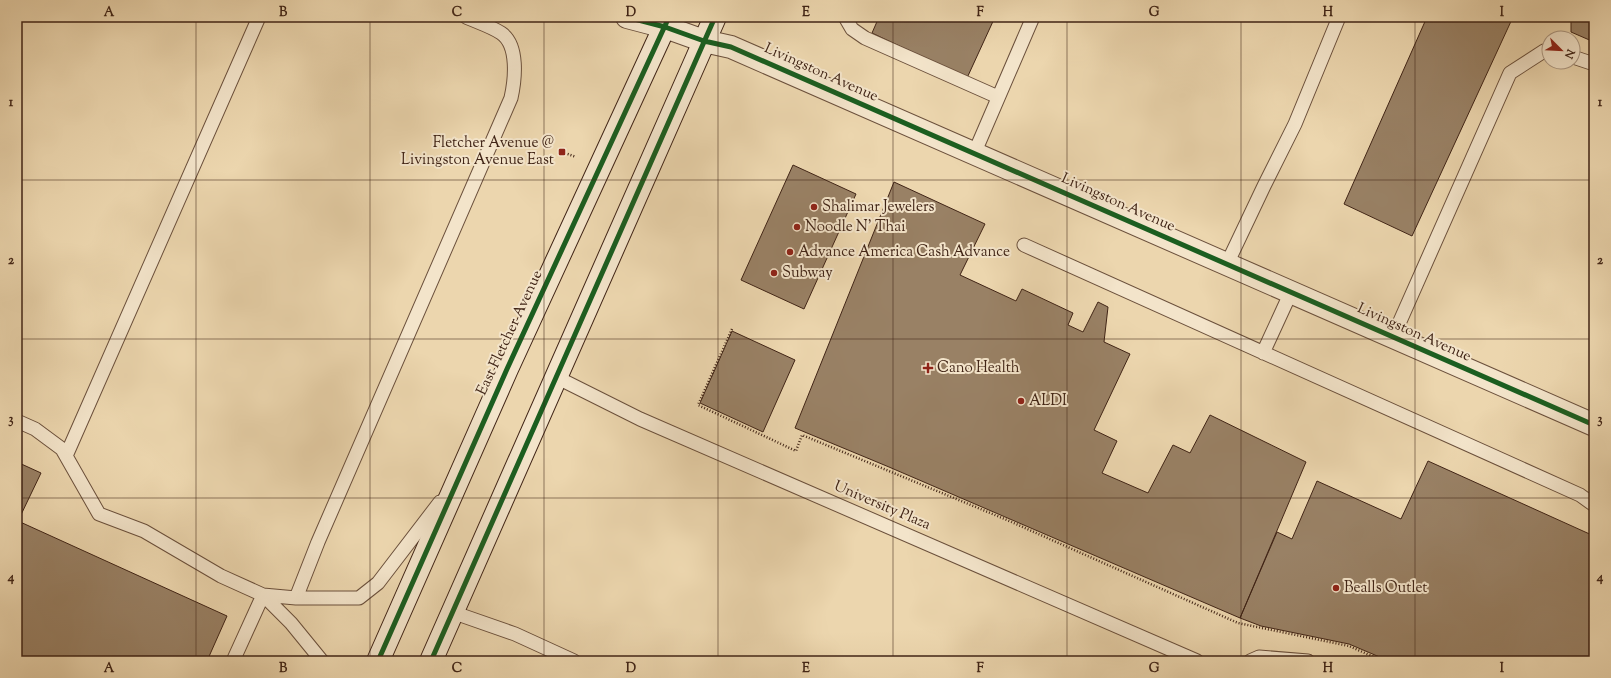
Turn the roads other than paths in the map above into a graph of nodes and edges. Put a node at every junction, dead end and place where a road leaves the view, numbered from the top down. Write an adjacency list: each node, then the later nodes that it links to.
1 (259, 17): 23 (lane)
2 (466, 17): 27 (lane)
3 (627, 17): 8 (main road, Livingston Avenue)
4 (715, 17): 9 (main road)
5 (845, 17): 13 (lane)
6 (1033, 17): 13 (lane)
7 (1339, 17): 16 (lane)
8 (667, 22): 9 (main road, Livingston Avenue); 24 (main road, East Fletcher Avenue)
9 (704, 41): 14 (main road, Livingston Avenue); 20 (main road)
10 (1541, 53): 18 (lane)
11 (1581, 60): 12 (lane)
12 (1594, 64)
13 (998, 97): 14 (lane)
14 (974, 154): 16 (main road, Livingston Avenue)
15 (1024, 245): 19 (lane)
16 (1227, 264): 17 (main road, Livingston Avenue)
17 (1291, 292): 18 (main road, Livingston Avenue); 19 (lane)
18 (1393, 337): 22 (main road, Livingston Avenue)
19 (1263, 353): 25 (lane)
20 (556, 377): 28 (main road); 35 (lane, University Plaza)
21 (17, 421): 23 (lane)
22 (1594, 425)
23 (66, 456): 26 (lane)
24 (458, 478): 27 (lane); 32 (main road, East Fletcher Avenue)
25 (1594, 505)
26 (263, 595): 27 (lane); 30 (lane); 31 (lane)
27 (296, 598)
28 (452, 612): 33 (main road); 34 (lane)
29 (1255, 660): 36 (lane)
30 (233, 661)
31 (322, 661)
32 (378, 661)
33 (431, 661)
34 (574, 661)
35 (1197, 661)
36 (1308, 661)

